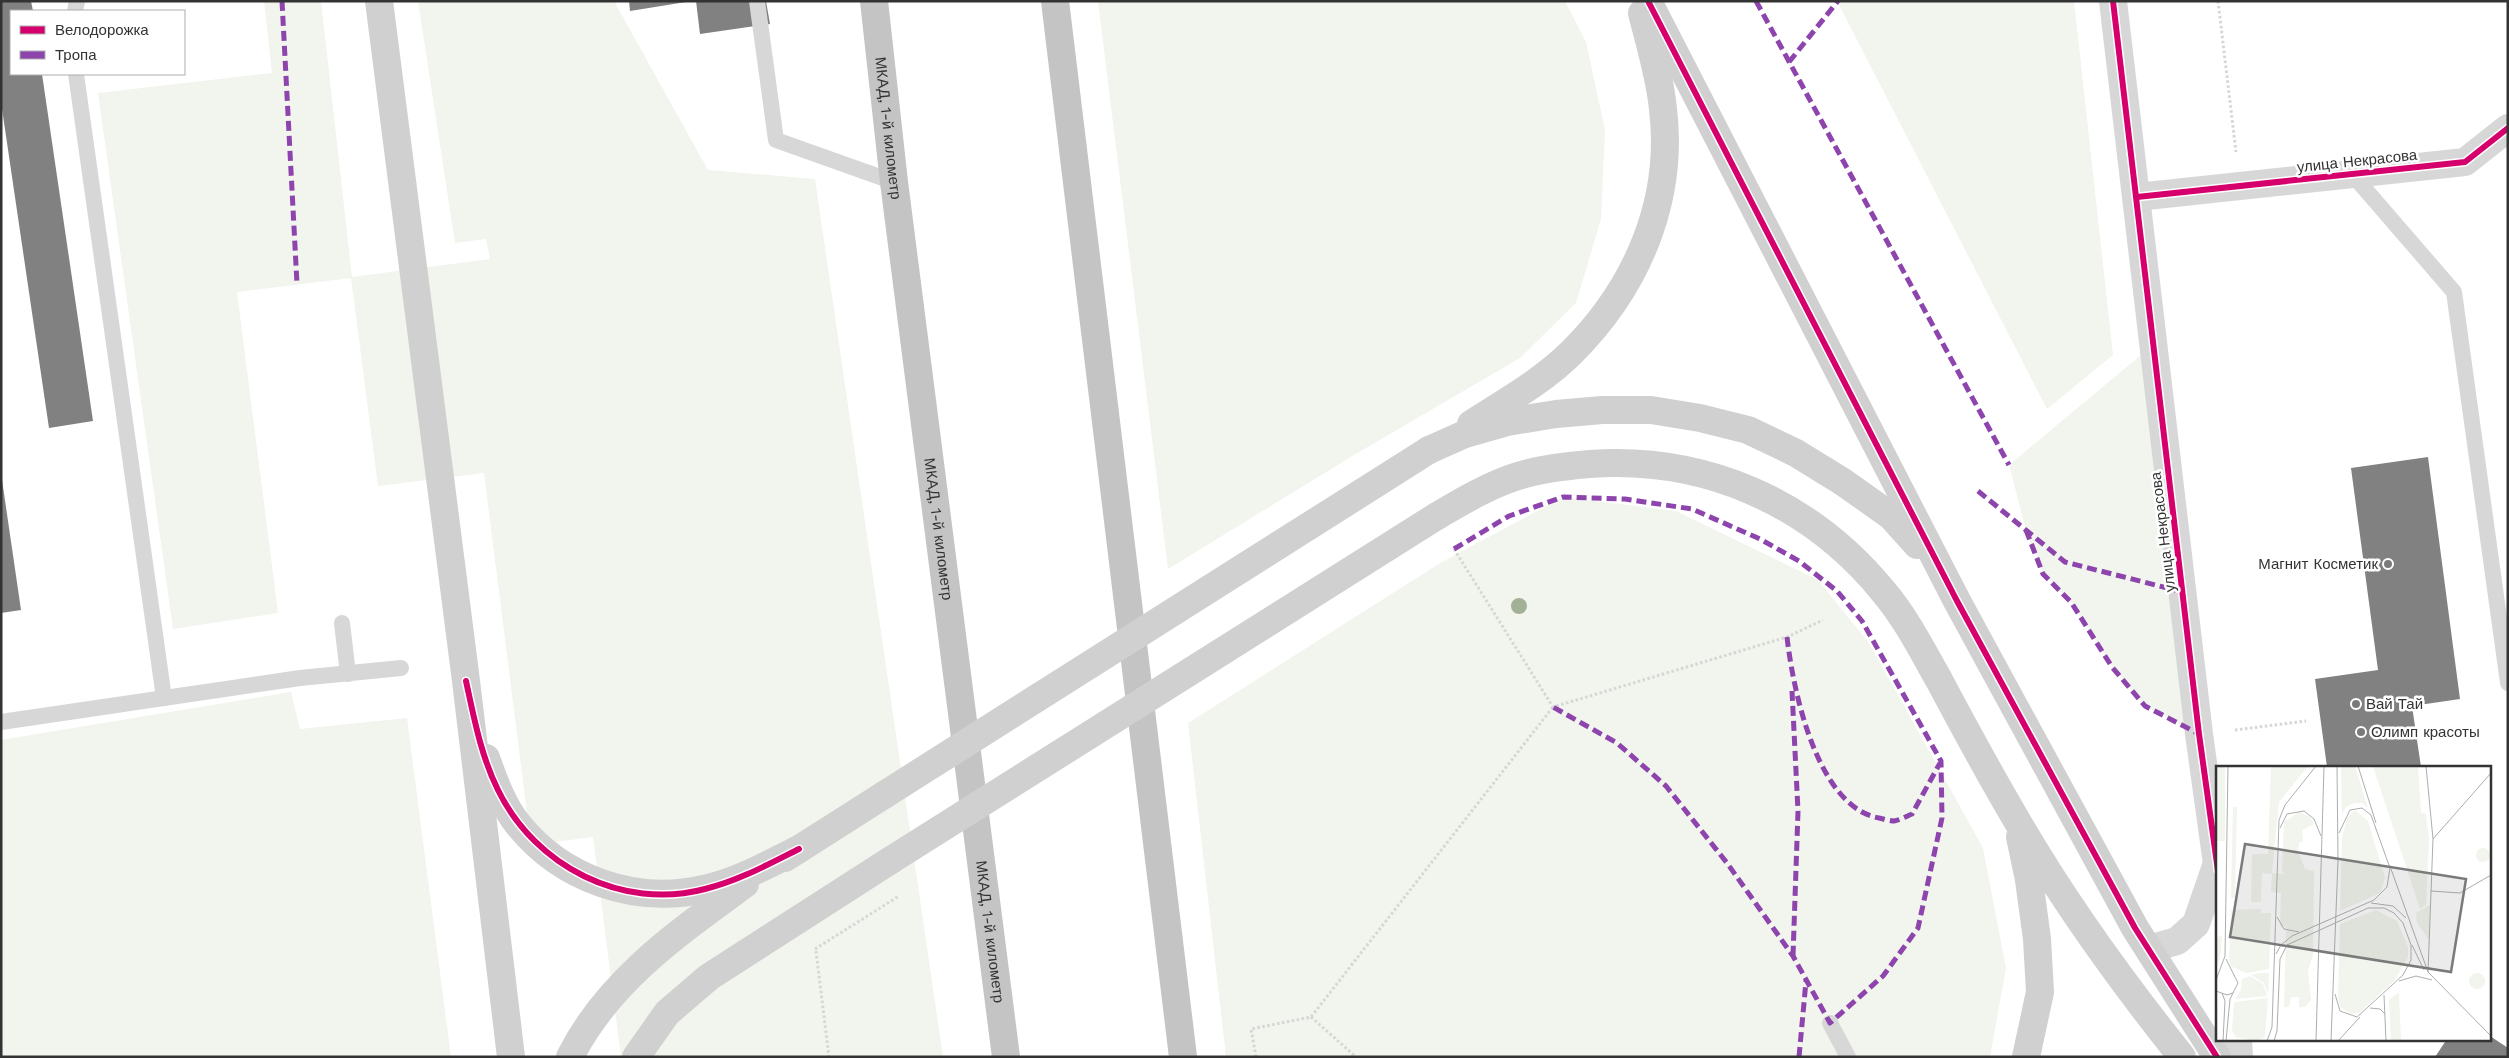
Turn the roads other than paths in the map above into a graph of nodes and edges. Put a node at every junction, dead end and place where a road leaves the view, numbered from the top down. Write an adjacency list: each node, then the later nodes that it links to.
1 (379, 1): 18 (main road)
2 (757, 1): 11 (lane)
3 (874, 1): 11 (highway, МКАД, 1-й километр)
4 (1055, 1): 33 (highway)
5 (1638, 1): 13 (main road)
6 (1648, 1): 14 (main road)
7 (2113, 1): 12 (street, улица Некрасова)
8 (76, 75): 20 (lane)
9 (2508, 128): 10 (street, улица Некрасова)
10 (2352, 174): 12 (street, улица Некрасова); 19 (lane)
11 (894, 182): 32 (highway, МКАД, 1-й километр)
12 (2137, 197): 24 (street, улица Некрасова)
13 (1429, 450): 14 (main road); 23 (main road, bridge)
14 (1957, 601): 26 (main road)
15 (342, 623): 17 (lane)
16 (401, 668): 17 (lane)
17 (348, 674): 20 (lane)
18 (466, 681): 23 (main road); 29 (main road)
19 (2508, 683)
20 (164, 698): 21 (lane)
21 (1, 722)
22 (2017, 820): 31 (main road, bridge); 35 (main road); 36 (main road)
23 (799, 849): 30 (main road)
24 (2216, 859)
25 (2216, 870): 26 (street)
26 (2149, 949): 37 (main road)
27 (1830, 1023): 34 (lane)
28 (2238, 1040): 38 (street)
29 (511, 1057)
30 (570, 1057)
31 (636, 1057)
32 (1006, 1057)
33 (1183, 1057)
34 (1848, 1057)
35 (2026, 1057)
36 (2182, 1057)
37 (2217, 1057)
38 (2240, 1057)

